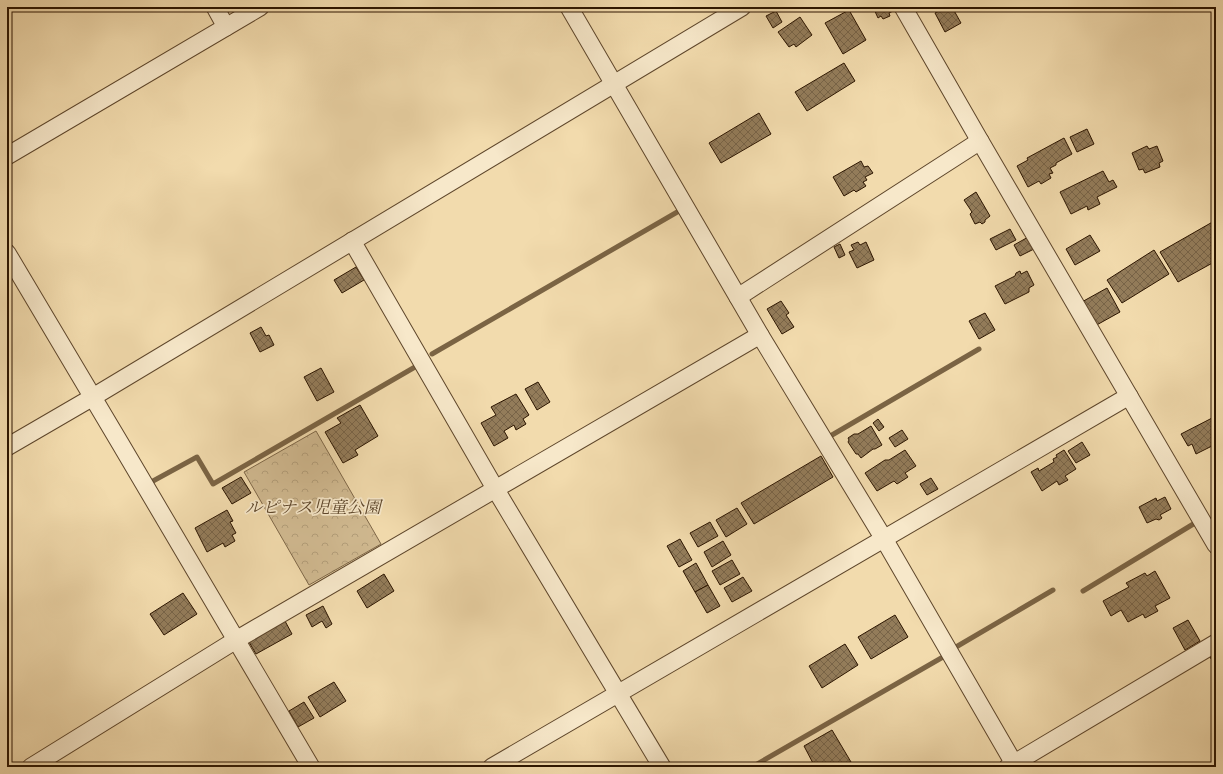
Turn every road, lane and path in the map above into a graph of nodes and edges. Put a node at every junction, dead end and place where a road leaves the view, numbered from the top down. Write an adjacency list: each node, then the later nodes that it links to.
1 (215, 7): 6 (street)
2 (260, 7): 6 (street)
3 (569, 7): 7 (street)
4 (742, 7): 7 (street)
5 (903, 7): 8 (street)
6 (226, 27): 9 (street)
7 (614, 83): 10 (street); 12 (street)
8 (980, 141): 12 (street); 14 (street)
9 (7, 156)
10 (352, 241): 15 (street); 17 (street)
11 (7, 253): 15 (street)
12 (738, 297): 13 (street)
13 (760, 336): 17 (street); 18 (street)
14 (1130, 396): 18 (street); 19 (street)
15 (94, 397): 16 (street); 20 (street)
16 (7, 447)
17 (496, 490): 20 (street); 22 (street)
18 (884, 539): 22 (street); 23 (street)
19 (1216, 545)
20 (236, 640): 24 (street); 25 (street)
21 (1216, 643): 23 (street)
22 (618, 693): 26 (street); 27 (street)
23 (1013, 766)
24 (31, 767)
25 (311, 767)
26 (492, 767)
27 (662, 767)

